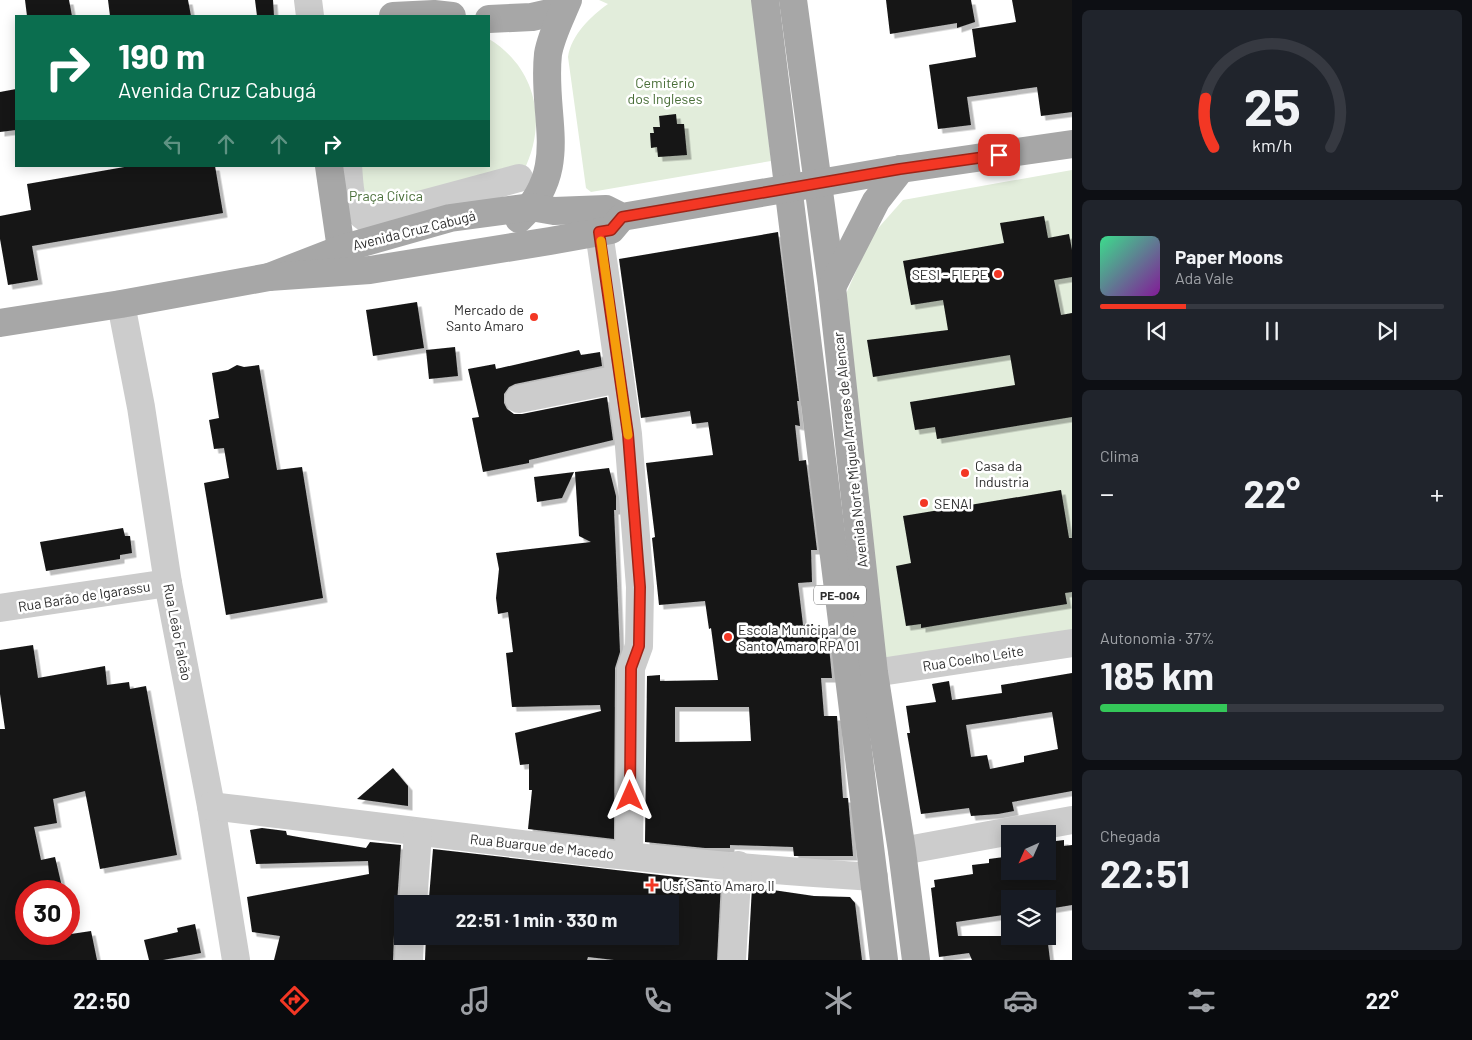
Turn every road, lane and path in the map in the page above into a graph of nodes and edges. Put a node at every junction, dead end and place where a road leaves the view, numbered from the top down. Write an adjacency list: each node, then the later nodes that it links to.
1 (308, 0): 5 (street)
2 (567, 0): 8 (main road); 10 (main road)
3 (765, 0): 16 (main road, Avenida Norte Miguel Arraes de Alencar / PE-004)
4 (793, 0): 15 (main road, Avenida Norte Miguel Arraes de Alencar / PE-004)
5 (310, 15)
6 (414, 15): 7 (main road)
7 (443, 15)
8 (490, 19)
9 (1072, 144): 13 (main road, Avenida Cruz Cabugá)
10 (550, 164): 17 (main road); 18 (main road)
11 (329, 167): 21 (main road)
12 (348, 167): 14 (street)
13 (900, 169): 15 (main road, Avenida Cruz Cabugá); 24 (main road)
14 (519, 178)
15 (818, 183): 16 (main road, Avenida Cruz Cabugá); 24 (main road, Avenida Norte Miguel Arraes de Alencar / PE-004)
16 (789, 188): 19 (main road, Avenida Cruz Cabugá); 39 (main road, Avenida Norte Miguel Arraes de Alencar / PE-004)
17 (531, 207): 18 (main road, Avenida Cruz Cabugá); 21 (main road, Avenida Cruz Cabugá); 22 (main road)
18 (579, 211): 19 (main road, Avenida Cruz Cabugá)
19 (622, 217): 20 (main road, Avenida Cruz Cabugá)
20 (599, 232): 22 (main road, Avenida Cruz Cabugá); 27 (street)
21 (341, 249): 23 (main road, Avenida Cruz Cabugá)
22 (370, 270): 23 (main road, Avenida Cruz Cabugá)
23 (268, 277): 25 (main road, Avenida Cruz Cabugá)
24 (832, 288): 32 (main road, Avenida Norte Miguel Arraes de Alencar / PE-004)
25 (121, 304): 26 (main road, Avenida Cruz Cabugá); 29 (street, Rua Leão Falcão)
26 (0, 323)
27 (619, 379): 28 (street); 37 (street)
28 (519, 399)
29 (168, 583): 30 (street, Rua Barão de Igarassu); 33 (street, Rua Leão Falcão)
30 (0, 608)
31 (1072, 643): 32 (street, Rua Coelho Leite)
32 (874, 673): 36 (main road, Avenida Norte Miguel Arraes de Alencar / PE-004)
33 (211, 806): 35 (street, Rua Buarque de Macedo); 42 (street, Rua Leão Falcão)
34 (1072, 820): 36 (street)
35 (418, 833): 37 (street, Rua Buarque de Macedo); 40 (street)
36 (902, 851): 46 (main road, Avenida Norte Miguel Arraes de Alencar / PE-004)
37 (629, 855): 38 (street, Rua Buarque de Macedo)
38 (738, 865): 39 (street, Rua Buarque de Macedo); 44 (street)
39 (874, 877): 45 (main road, Avenida Norte Miguel Arraes de Alencar / PE-004)
40 (414, 895)
41 (410, 945): 43 (street)
42 (236, 960)
43 (409, 960)
44 (732, 960)
45 (884, 960)
46 (916, 960)

